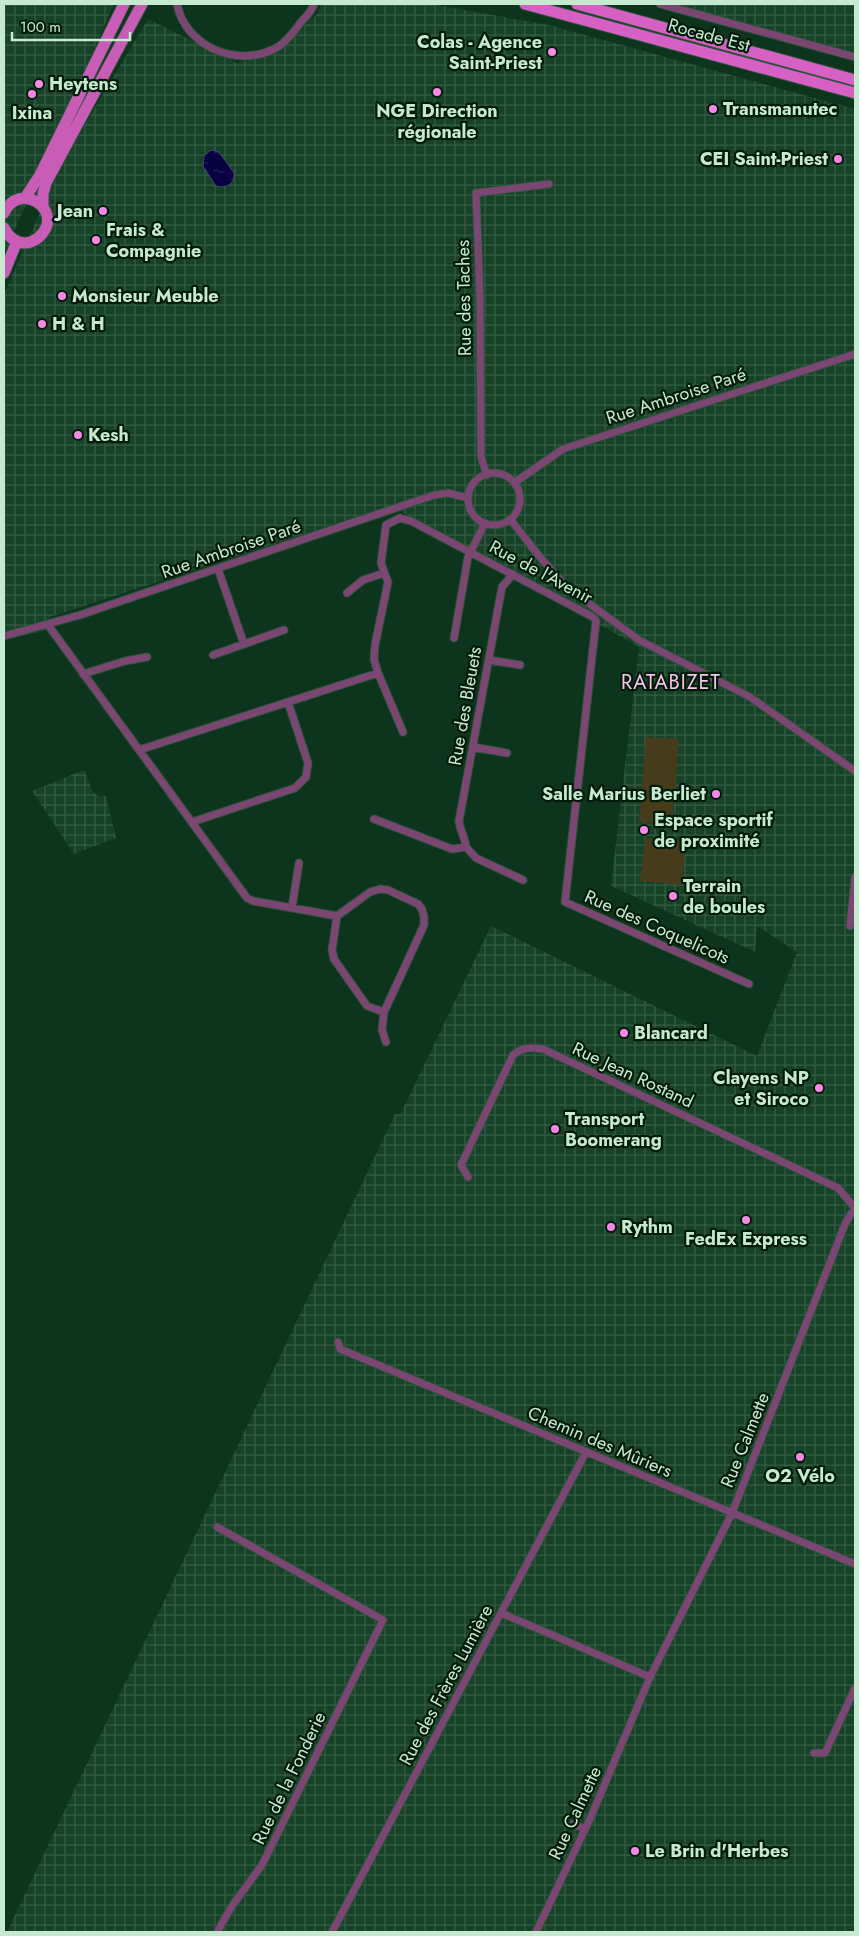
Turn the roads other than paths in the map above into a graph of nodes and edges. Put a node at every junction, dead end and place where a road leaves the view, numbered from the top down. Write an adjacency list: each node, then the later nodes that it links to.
1 (124, 4): 12 (main road)
2 (142, 4): 13 (main road)
3 (177, 4): 4 (street)
4 (314, 4)
5 (525, 4): 10 (highway, Rocade Est)
6 (577, 4): 9 (highway, Rocade Est)
7 (660, 4): 8 (street)
8 (855, 57)
9 (855, 80)
10 (855, 93)
11 (549, 184): 19 (street, Rue des Taches)
12 (25, 198): 13 (main road); 14 (main road)
13 (42, 206): 16 (main road)
14 (4, 213)
15 (4, 228): 16 (main road)
16 (17, 241): 17 (main road)
17 (4, 273)
18 (855, 354): 20 (street, Rue Ambroise Paré)
19 (487, 475): 20 (street); 21 (street)
20 (514, 483): 22 (street)
21 (468, 498): 23 (street); 25 (street, Rue Ambroise Paré)
22 (510, 519): 23 (street); 46 (street, Rue de l'Avenir)
23 (485, 523): 24 (street)
24 (471, 552): 26 (street, Rue de l'Avenir); 27 (street, Rue de l'Avenir); 33 (street, Rue de l'Avenir)
25 (218, 569): 30 (street, Rue Ambroise Paré); 34 (street)
26 (384, 573): 28 (street); 39 (street)
27 (512, 574): 29 (street, Rue de l'Avenir); 37 (street, Rue des Bleuets)
28 (347, 594)
29 (596, 621): 56 (street, Rue des Coquelicots)
30 (48, 625): 32 (street, Rue Ambroise Paré); 40 (street)
31 (284, 630): 34 (street)
32 (4, 636)
33 (454, 638)
34 (244, 644): 35 (street)
35 (213, 655)
36 (147, 657): 40 (street)
37 (489, 660): 38 (street); 43 (street, Rue des Bleuets)
38 (520, 664)
39 (378, 672): 41 (street); 42 (street)
40 (83, 674): 44 (street)
41 (288, 702): 44 (street); 48 (street)
42 (403, 732)
43 (473, 747): 45 (street); 49 (street, Rue des Bleuets)
44 (139, 750): 48 (street)
45 (507, 753)
46 (855, 771)
47 (374, 819): 49 (street)
48 (192, 822): 53 (street)
49 (466, 847): 52 (street)
50 (299, 863): 53 (street)
51 (855, 877): 55 (street)
52 (523, 880)
53 (292, 907): 54 (street)
54 (337, 916): 57 (street); 57 (street)
55 (850, 926)
56 (749, 984)
57 (384, 1012): 58 (street)
58 (386, 1042)
59 (468, 1177): 60 (street, Rue Jean Rostand)
60 (855, 1209): 63 (street, Rue Calmette)
61 (338, 1342): 62 (street, Chemin des Mûriers)
62 (586, 1452): 63 (street, Chemin des Mûriers); 66 (street, Rue des Frères Lumière)
63 (732, 1513): 65 (street, Chemin des Mûriers); 67 (street, Rue Calmette)
64 (217, 1527): 72 (street, Rue de la Fonderie)
65 (855, 1564)
66 (501, 1613): 67 (street); 73 (street, Rue des Frères Lumière)
67 (650, 1677): 71 (street, Rue Calmette)
68 (855, 1688): 69 (street)
69 (814, 1753)
70 (573, 1824): 71 (street)
71 (584, 1830): 74 (street, Rue Calmette)
72 (217, 1932)
73 (332, 1932)
74 (536, 1932)

